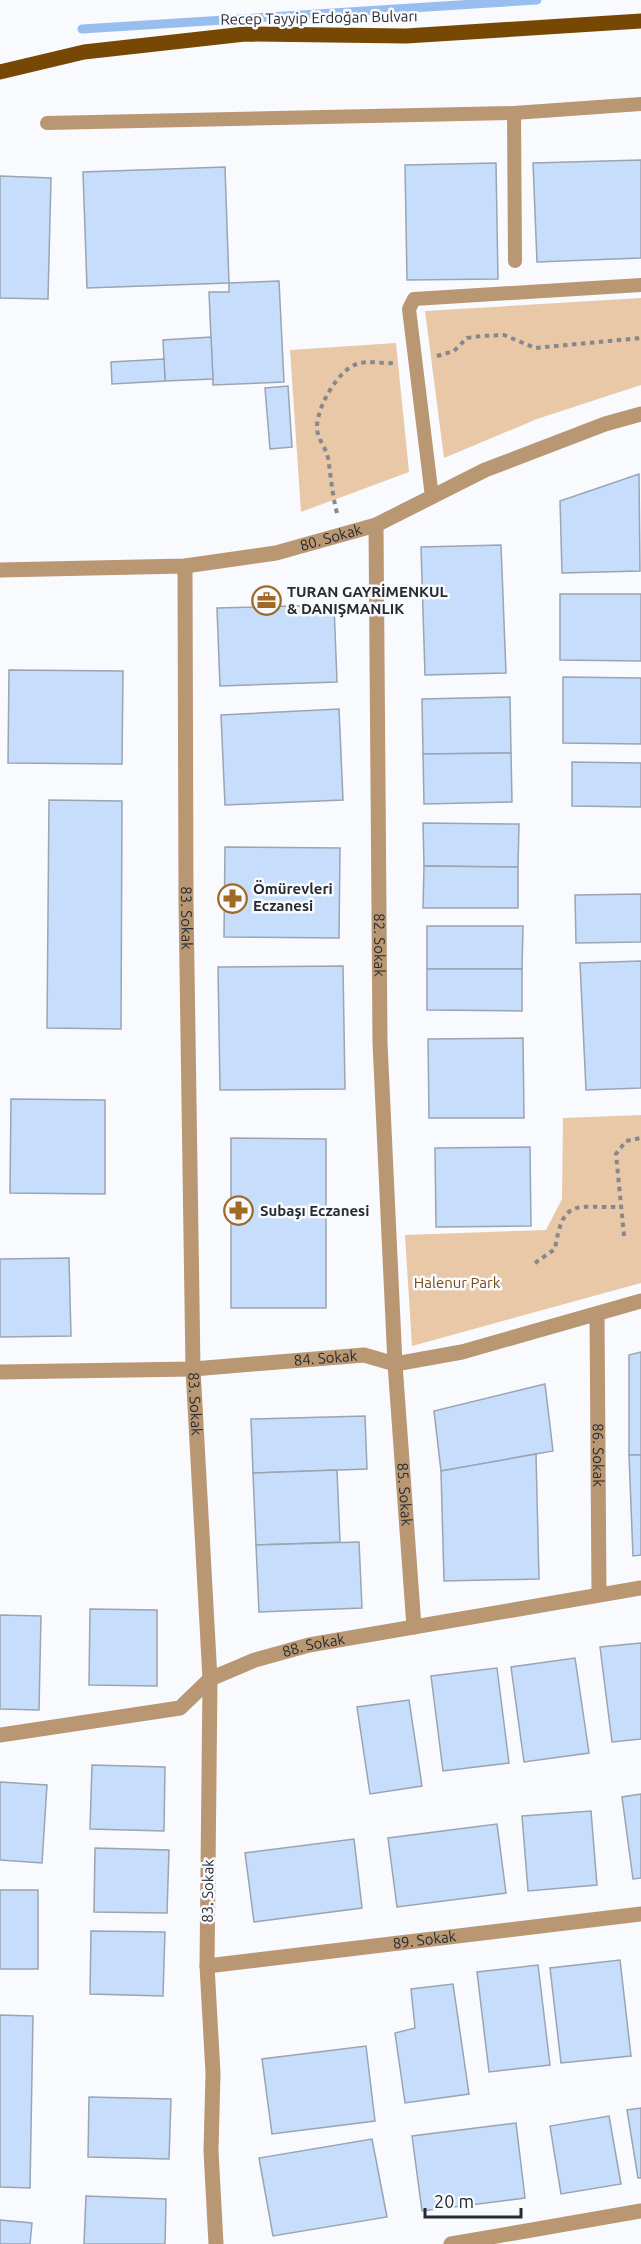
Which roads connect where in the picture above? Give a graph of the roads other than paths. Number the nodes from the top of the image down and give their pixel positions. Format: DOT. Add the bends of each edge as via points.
graph roads {
  1 [pos="641,21"];
  2 [pos="0,72"];
  3 [pos="641,104"];
  4 [pos="514,113"];
  5 [pos="47,123"];
  6 [pos="515,261"];
  7 [pos="641,285"];
  8 [pos="641,414"];
  9 [pos="432,497"];
  10 [pos="376,525"];
  11 [pos="185,566"];
  12 [pos="0,570"];
  13 [pos="641,1301"];
  14 [pos="597,1314"];
  15 [pos="395,1364"];
  16 [pos="193,1369"];
  17 [pos="0,1372"];
  18 [pos="641,1588"];
  19 [pos="599,1594"];
  20 [pos="414,1627"];
  21 [pos="210,1679"];
  22 [pos="0,1735"];
  23 [pos="641,1914"];
  24 [pos="207,1966"];
  25 [pos="641,2211"];
  26 [pos="216,2244"];
  27 [pos="451,2244"];
  1 -- 2 [label="main road, Recep Tayyip Erdoğan Bulvarı" via="406,36 244,34 84,52"];
  3 -- 4 [label="lane"];
  4 -- 5 [label="lane"];
  4 -- 6 [label="lane"];
  7 -- 9 [label="lane" via="414,299 409,309"];
  8 -- 9 [label="street, 80. Sokak" via="485,470"];
  9 -- 10 [label="street, 80. Sokak"];
  10 -- 11 [label="street, 80. Sokak" via="276,553"];
  10 -- 15 [label="street, 82. Sokak" via="380,1043"];
  11 -- 12 [label="street, 80. Sokak"];
  11 -- 16 [label="street, 83. Sokak"];
  13 -- 14 [label="street, 84. Sokak"];
  14 -- 15 [label="street, 84. Sokak" via="462,1352"];
  14 -- 19 [label="street, 86. Sokak"];
  15 -- 16 [label="street, 84. Sokak" via="364,1355"];
  15 -- 20 [label="street, 85. Sokak"];
  16 -- 17 [label="street, 84. Sokak"];
  16 -- 21 [label="street, 83. Sokak"];
  18 -- 19 [label="street, 88. Sokak"];
  19 -- 20 [label="street, 88. Sokak"];
  20 -- 21 [label="street, 88. Sokak" via="288,1651"];
  21 -- 22 [label="street, 88. Sokak" via="180,1708"];
  21 -- 24 [label="street, 83. Sokak"];
  23 -- 24 [label="street, 89. Sokak"];
  24 -- 26 [label="street, 83. Sokak"];
  25 -- 27 [label="street"];
}
